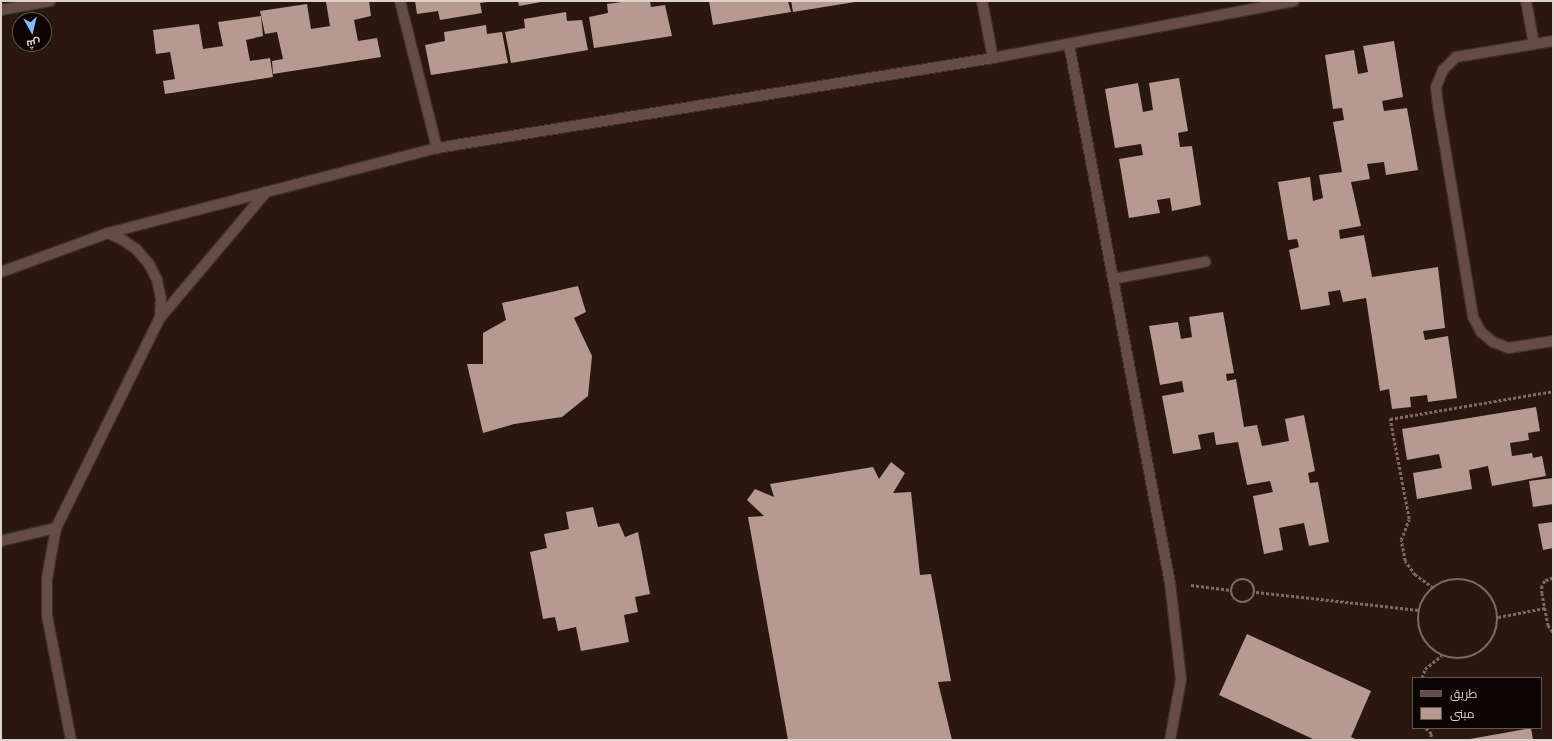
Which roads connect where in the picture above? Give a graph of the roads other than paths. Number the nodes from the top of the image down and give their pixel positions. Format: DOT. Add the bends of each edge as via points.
graph roads {
  1 [pos="50,1"];
  2 [pos="400,1"];
  3 [pos="982,1"];
  4 [pos="1294,1"];
  5 [pos="1526,1"];
  6 [pos="1273,3"];
  7 [pos="1,10"];
  8 [pos="1553,41"];
  9 [pos="1069,44"];
  10 [pos="1534,44"];
  11 [pos="993,58"];
  12 [pos="437,148"];
  13 [pos="266,192"];
  14 [pos="108,233"];
  15 [pos="1205,262"];
  16 [pos="1,272"];
  17 [pos="1113,279"];
  18 [pos="160,318"];
  19 [pos="1553,341"];
  20 [pos="56,528"];
  21 [pos="1,541"];
  22 [pos="71,740"];
  23 [pos="1170,740"];
  1 -- 7 [label="street"];
  2 -- 12 [label="street"];
  3 -- 11 [label="street"];
  4 -- 6 [label="street"];
  5 -- 10 [label="street"];
  6 -- 9 [label="street"];
  8 -- 10 [label="street"];
  9 -- 11 [label="street"];
  9 -- 17 [label="street"];
  10 -- 19 [label="street" via="1456,57 1443,70 1436,87 1473,317 1481,332 1494,342 1510,348"];
  11 -- 12 [label="street"];
  12 -- 13 [label="street"];
  13 -- 14 [label="street"];
  13 -- 18 [label="street"];
  14 -- 16 [label="street"];
  14 -- 18 [label="street" via="136,249 149,264 158,280"];
  15 -- 17 [label="street"];
  17 -- 23 [label="street" via="1170,583 1180,680"];
  18 -- 20 [label="street"];
  20 -- 21 [label="street"];
  20 -- 22 [label="street" via="47,578 47,615"];
}
